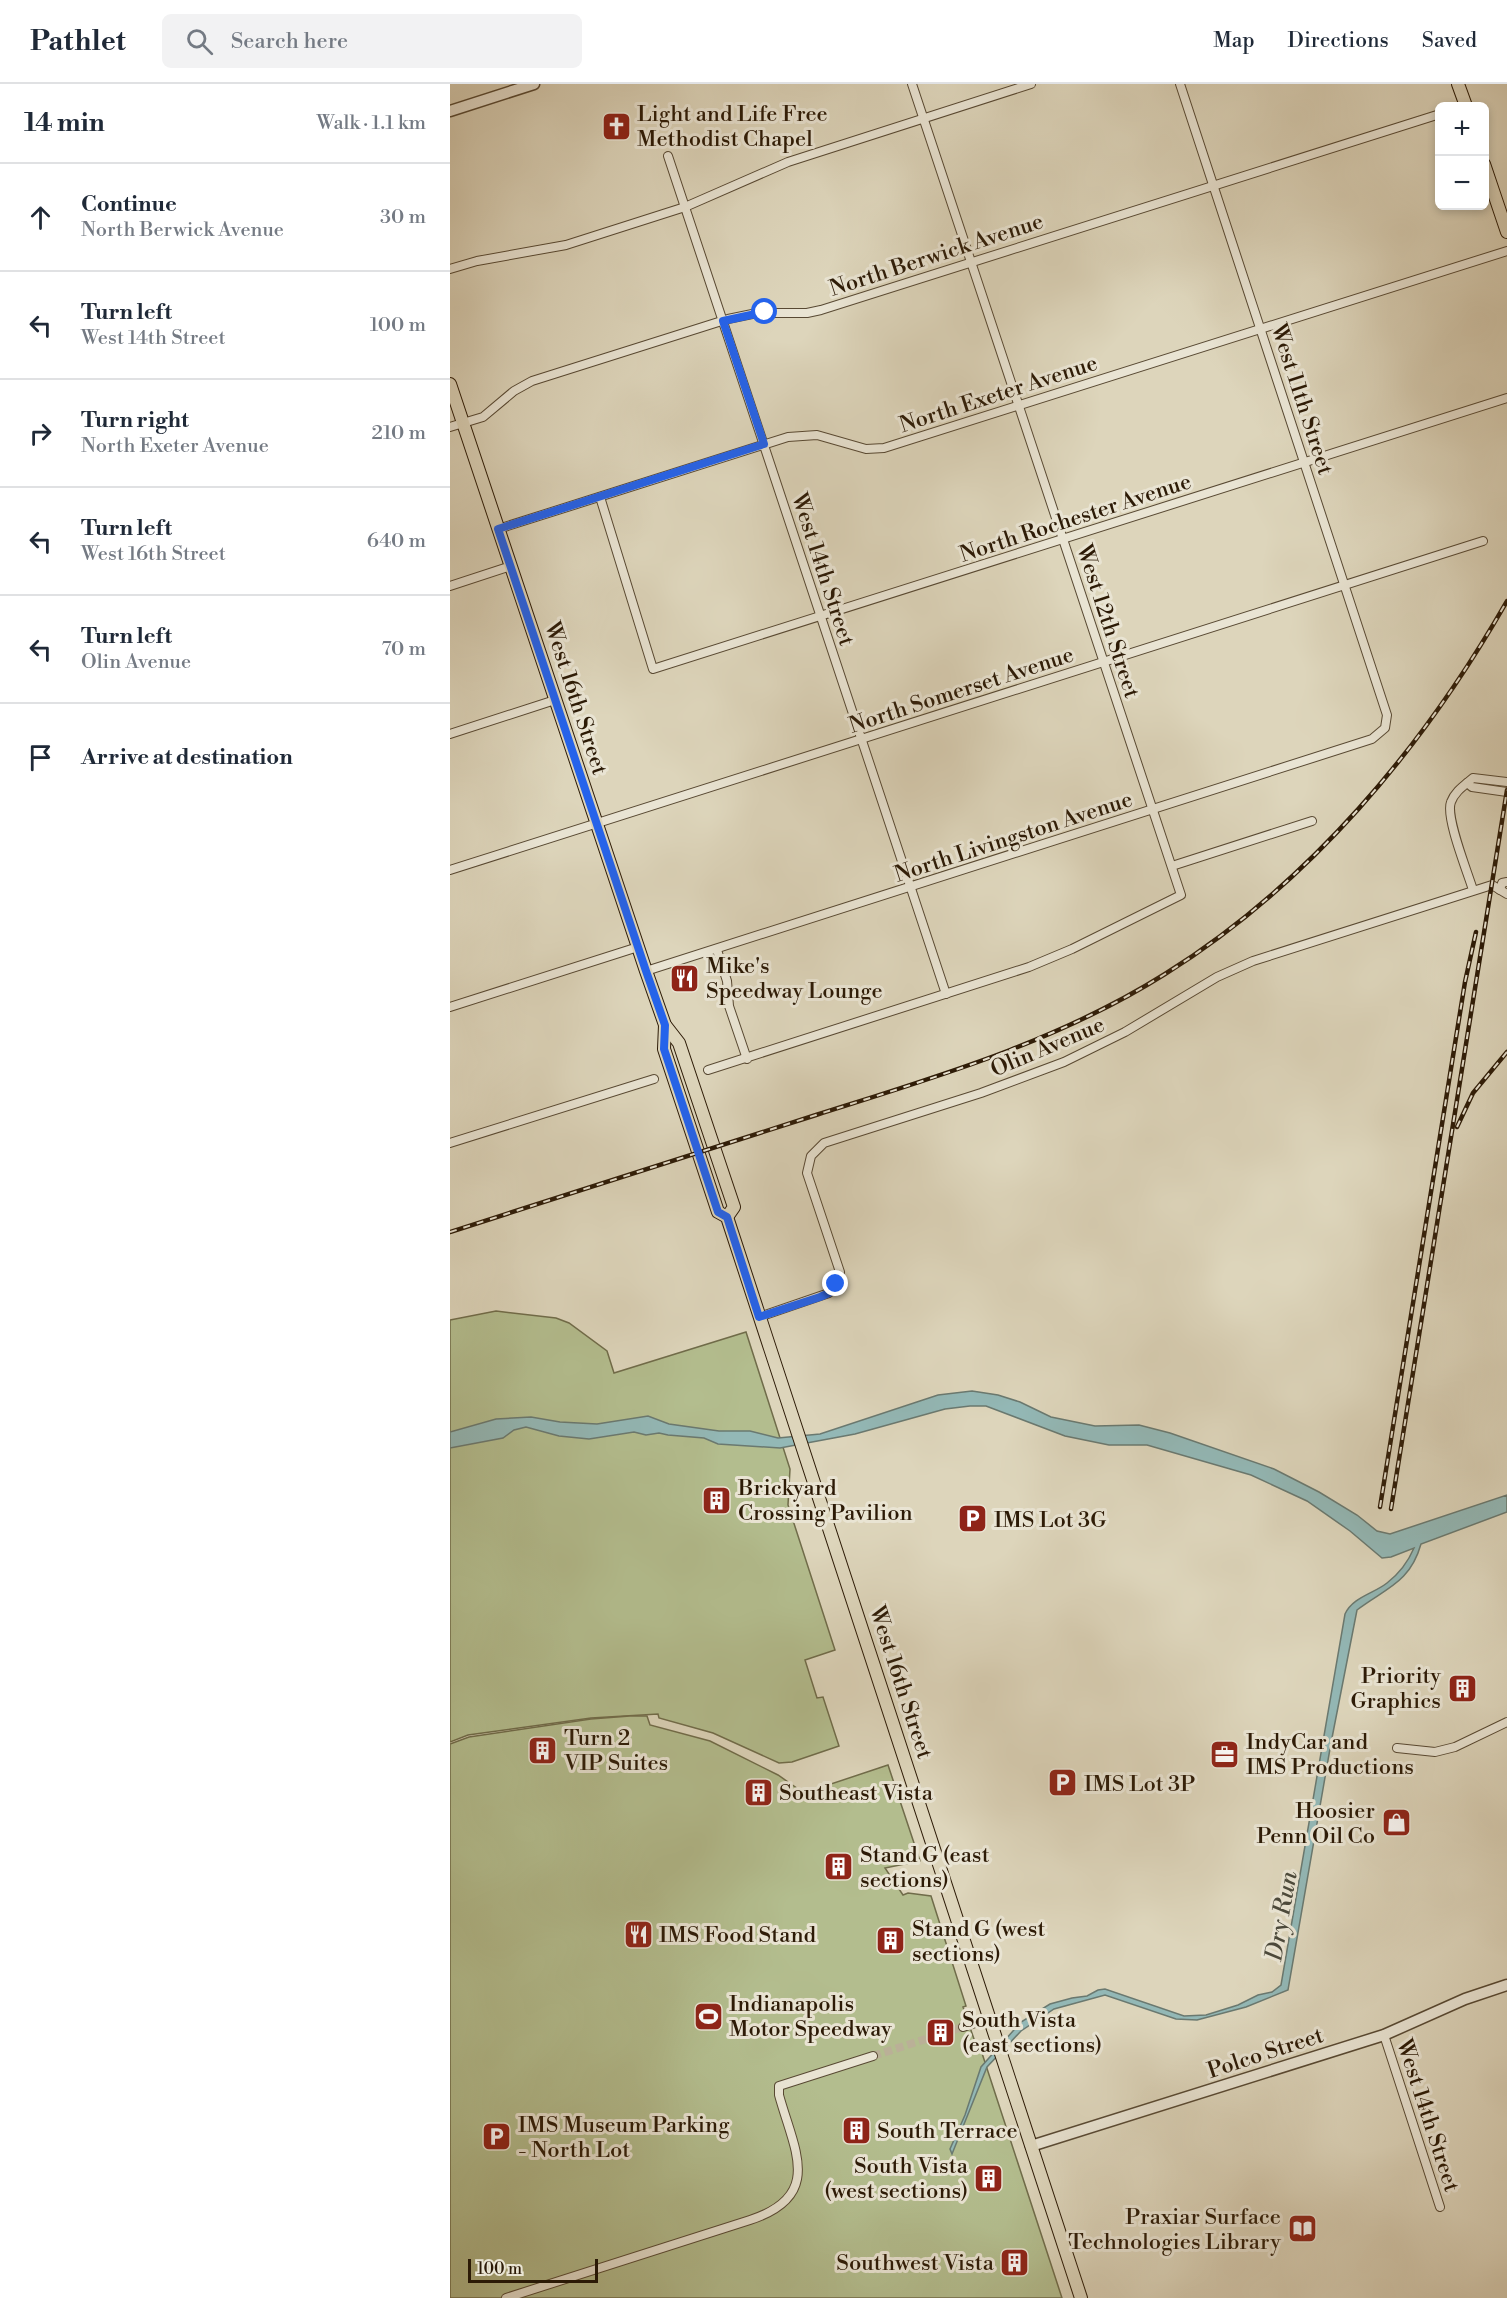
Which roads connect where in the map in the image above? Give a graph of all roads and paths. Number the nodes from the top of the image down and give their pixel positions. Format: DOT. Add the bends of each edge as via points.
graph roads {
  1 [pos="534,84"];
  2 [pos="912,84"];
  3 [pos="1031,84"];
  4 [pos="1179,84"];
  5 [pos="1458,84"];
  6 [pos="1463,102"];
  7 [pos="450,111"];
  8 [pos="1435,116"];
  9 [pos="924,119"];
  10 [pos="668,156"];
  11 [pos="1489,176"];
  12 [pos="1213,185"];
  13 [pos="684,207"];
  14 [pos="1507,232"];
  15 [pos="1507,250"];
  16 [pos="971,262"];
  17 [pos="450,269"];
  18 [pos="723,321"];
  19 [pos="1261,328"];
  20 [pos="450,384"];
  21 [pos="1507,398"];
  22 [pos="1019,405"];
  23 [pos="463,423"];
  24 [pos="450,427"];
  25 [pos="764,444"];
  26 [pos="1304,463"];
  27 [pos="600,497"];
  28 [pos="498,529"];
  29 [pos="1063,539"];
  30 [pos="1484,541"];
  31 [pos="511,566"];
  32 [pos="450,586"];
  33 [pos="1346,586"];
  34 [pos="820,616"];
  35 [pos="1104,663"];
  36 [pos="555,700"];
  37 [pos="1385,727"];
  38 [pos="450,734"];
  39 [pos="862,740"];
  40 [pos="1507,782"];
  41 [pos="1467,783"];
  42 [pos="1507,792"];
  43 [pos="1153,811"];
  44 [pos="1312,821"];
  45 [pos="596,824"];
  46 [pos="1172,866"];
  47 [pos="450,870"];
  48 [pos="1507,882"];
  49 [pos="911,887"];
  50 [pos="1473,890"];
  51 [pos="1503,892"];
  52 [pos="638,947"];
  53 [pos="717,950"];
  54 [pos="646,971"];
  55 [pos="946,994"];
  56 [pos="450,1007"];
  57 [pos="747,1059"];
  58 [pos="708,1070"];
  59 [pos="654,1079"];
  60 [pos="450,1143"];
  61 [pos="759,1317"];
  62 [pos="1507,1722"];
  63 [pos="1397,1748"];
  64 [pos="1507,1985"];
  65 [pos="990,2018"];
  66 [pos="963,2027"];
  67 [pos="1384,2034"];
  68 [pos="873,2056"];
  69 [pos="1031,2146"];
  70 [pos="1440,2207"];
  71 [pos="506,2298"];
  72 [pos="1081,2298"];
  1 -- 7 [label="street"];
  2 -- 9 [label="street, West 12th Street"];
  3 -- 9 [label="street"];
  4 -- 12 [label="street, West 11th Street"];
  5 -- 6 [label="main road"];
  8 -- 12 [label="street, North Berwick Avenue"];
  9 -- 13 [label="street" via="788,162"];
  9 -- 16 [label="street, West 12th Street"];
  10 -- 13 [label="street, West 14th Street"];
  11 -- 14 [label="main road"];
  12 -- 16 [label="street, North Berwick Avenue"];
  12 -- 19 [label="street, West 11th Street"];
  13 -- 17 [label="street" via="566,245"];
  13 -- 18 [label="street, West 14th Street"];
  15 -- 19 [label="street, North Exeter Avenue"];
  16 -- 18 [label="street, North Berwick Avenue" via="816,311 757,313"];
  16 -- 22 [label="street, West 12th Street"];
  18 -- 23 [label="street, North Berwick Avenue" via="532,381 490,413"];
  18 -- 25 [label="street, West 14th Street"];
  19 -- 22 [label="street, North Exeter Avenue"];
  19 -- 26 [label="street, West 11th Street"];
  20 -- 23 [label="main road, West 16th Street"];
  21 -- 26 [label="street, North Rochester Avenue"];
  22 -- 25 [label="street, North Exeter Avenue" via="877,449 813,435"];
  22 -- 29 [label="street, West 12th Street"];
  23 -- 24 [label="street, North Berwick Avenue"];
  23 -- 28 [label="main road, West 16th Street"];
  25 -- 27 [label="street, North Exeter Avenue"];
  25 -- 34 [label="street, West 14th Street"];
  26 -- 29 [label="street, North Rochester Avenue"];
  26 -- 33 [label="street, West 11th Street"];
  27 -- 28 [label="street, North Exeter Avenue"];
  27 -- 34 [label="street, North Rochester Avenue" via="653,669"];
  28 -- 31 [label="main road, West 16th Street"];
  29 -- 34 [label="street, North Rochester Avenue"];
  29 -- 35 [label="street, West 12th Street"];
  30 -- 33 [label="street, North Somerset Avenue"];
  31 -- 32 [label="street"];
  31 -- 36 [label="main road, West 16th Street"];
  33 -- 35 [label="street, North Somerset Avenue"];
  33 -- 37 [label="street, West 11th Street" via="1387,715"];
  34 -- 39 [label="street, West 14th Street"];
  35 -- 39 [label="street, North Somerset Avenue"];
  35 -- 43 [label="street, West 12th Street"];
  36 -- 38 [label="street"];
  36 -- 45 [label="main road, West 16th Street"];
  37 -- 43 [label="street, North Livingston Avenue" via="1372,739"];
  39 -- 45 [label="street, North Somerset Avenue"];
  39 -- 49 [label="street, West 14th Street"];
  40 -- 41 [label="street" via="1473,778"];
  41 -- 42 [label="street"];
  41 -- 50 [label="street" via="1453,798 1449,813"];
  43 -- 46 [label="street, West 12th Street"];
  43 -- 49 [label="street, North Livingston Avenue"];
  44 -- 46 [label="street"];
  45 -- 47 [label="street, North Somerset Avenue"];
  45 -- 52 [label="main road, West 16th Street"];
  46 -- 55 [label="street, West 12th Street" via="1181,896 1057,956"];
  48 -- 51 [label="street, Olin Avenue" via="1502,884"];
  49 -- 53 [label="street, North Livingston Avenue"];
  49 -- 55 [label="street, West 14th Street"];
  50 -- 51 [label="street, Olin Avenue" via="1492,885"];
  50 -- 61 [label="street, Olin Avenue" via="1242,965 1064,1062 819,1146 810,1156 807,1173 840,1272 829,1293"];
  52 -- 54 [label="main road, West 16th Street"];
  52 -- 56 [label="street"];
  53 -- 54 [label="street, North Livingston Avenue"];
  53 -- 57 [label="street" via="727,981 729,1006"];
  54 -- 61 [label="main road, West 16th Street" via="665,1025 667,1057 718,1212 727,1217"];
  55 -- 57 [label="street"];
  57 -- 58 [label="street"];
  59 -- 60 [label="street"];
  61 -- 65 [label="main road, West 16th Street"];
  62 -- 63 [label="street" via="1455,1747 1435,1752"];
  64 -- 67 [label="street, Polco Street"];
  65 -- 66 [label="street"];
  65 -- 69 [label="main road, West 16th Street"];
  67 -- 69 [label="street, Polco Street"];
  67 -- 70 [label="street, West 14th Street"];
  68 -- 71 [label="street" via="779,2086 799,2166 795,2184 783,2205 763,2216"];
  69 -- 72 [label="main road, West 16th Street"];
}
